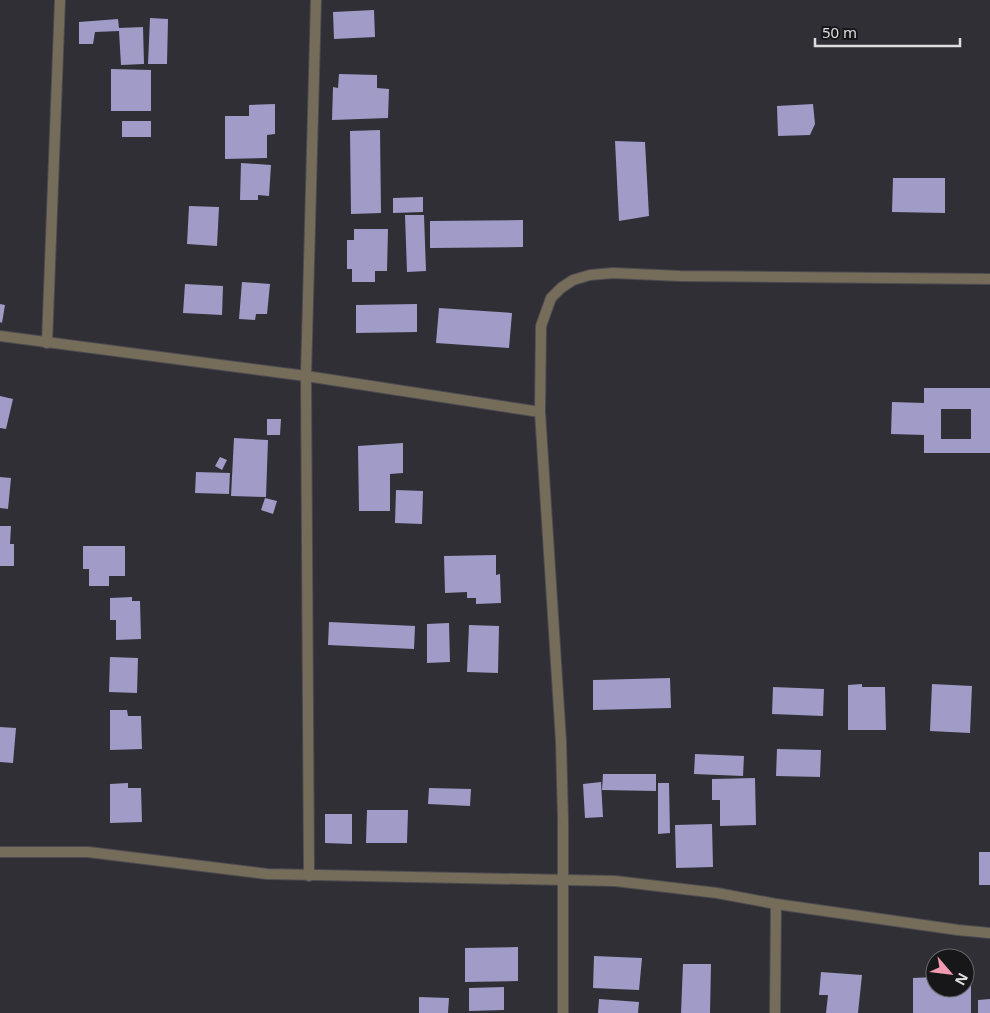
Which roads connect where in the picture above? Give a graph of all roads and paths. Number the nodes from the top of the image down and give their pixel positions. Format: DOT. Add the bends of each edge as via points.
graph roads {
  1 [pos="60,0"];
  2 [pos="316,0"];
  3 [pos="990,279"];
  4 [pos="0,336"];
  5 [pos="47,343"];
  6 [pos="306,376"];
  7 [pos="540,412"];
  8 [pos="0,852"];
  9 [pos="309,876"];
  10 [pos="564,880"];
  11 [pos="776,904"];
  12 [pos="990,933"];
  13 [pos="562,1013"];
  14 [pos="775,1013"];
  1 -- 5 [label="street"];
  2 -- 6 [label="street"];
  3 -- 7 [label="street" via="613,273 573,280 551,298 541,326"];
  4 -- 5 [label="street"];
  5 -- 6 [label="street"];
  6 -- 7 [label="street"];
  6 -- 9 [label="street"];
  7 -- 10 [label="street" via="557,659"];
  8 -- 9 [label="street" via="88,852 267,874"];
  9 -- 10 [label="street"];
  10 -- 11 [label="street" via="643,884"];
  10 -- 13 [label="street"];
  11 -- 12 [label="street"];
  11 -- 14 [label="street"];
}
